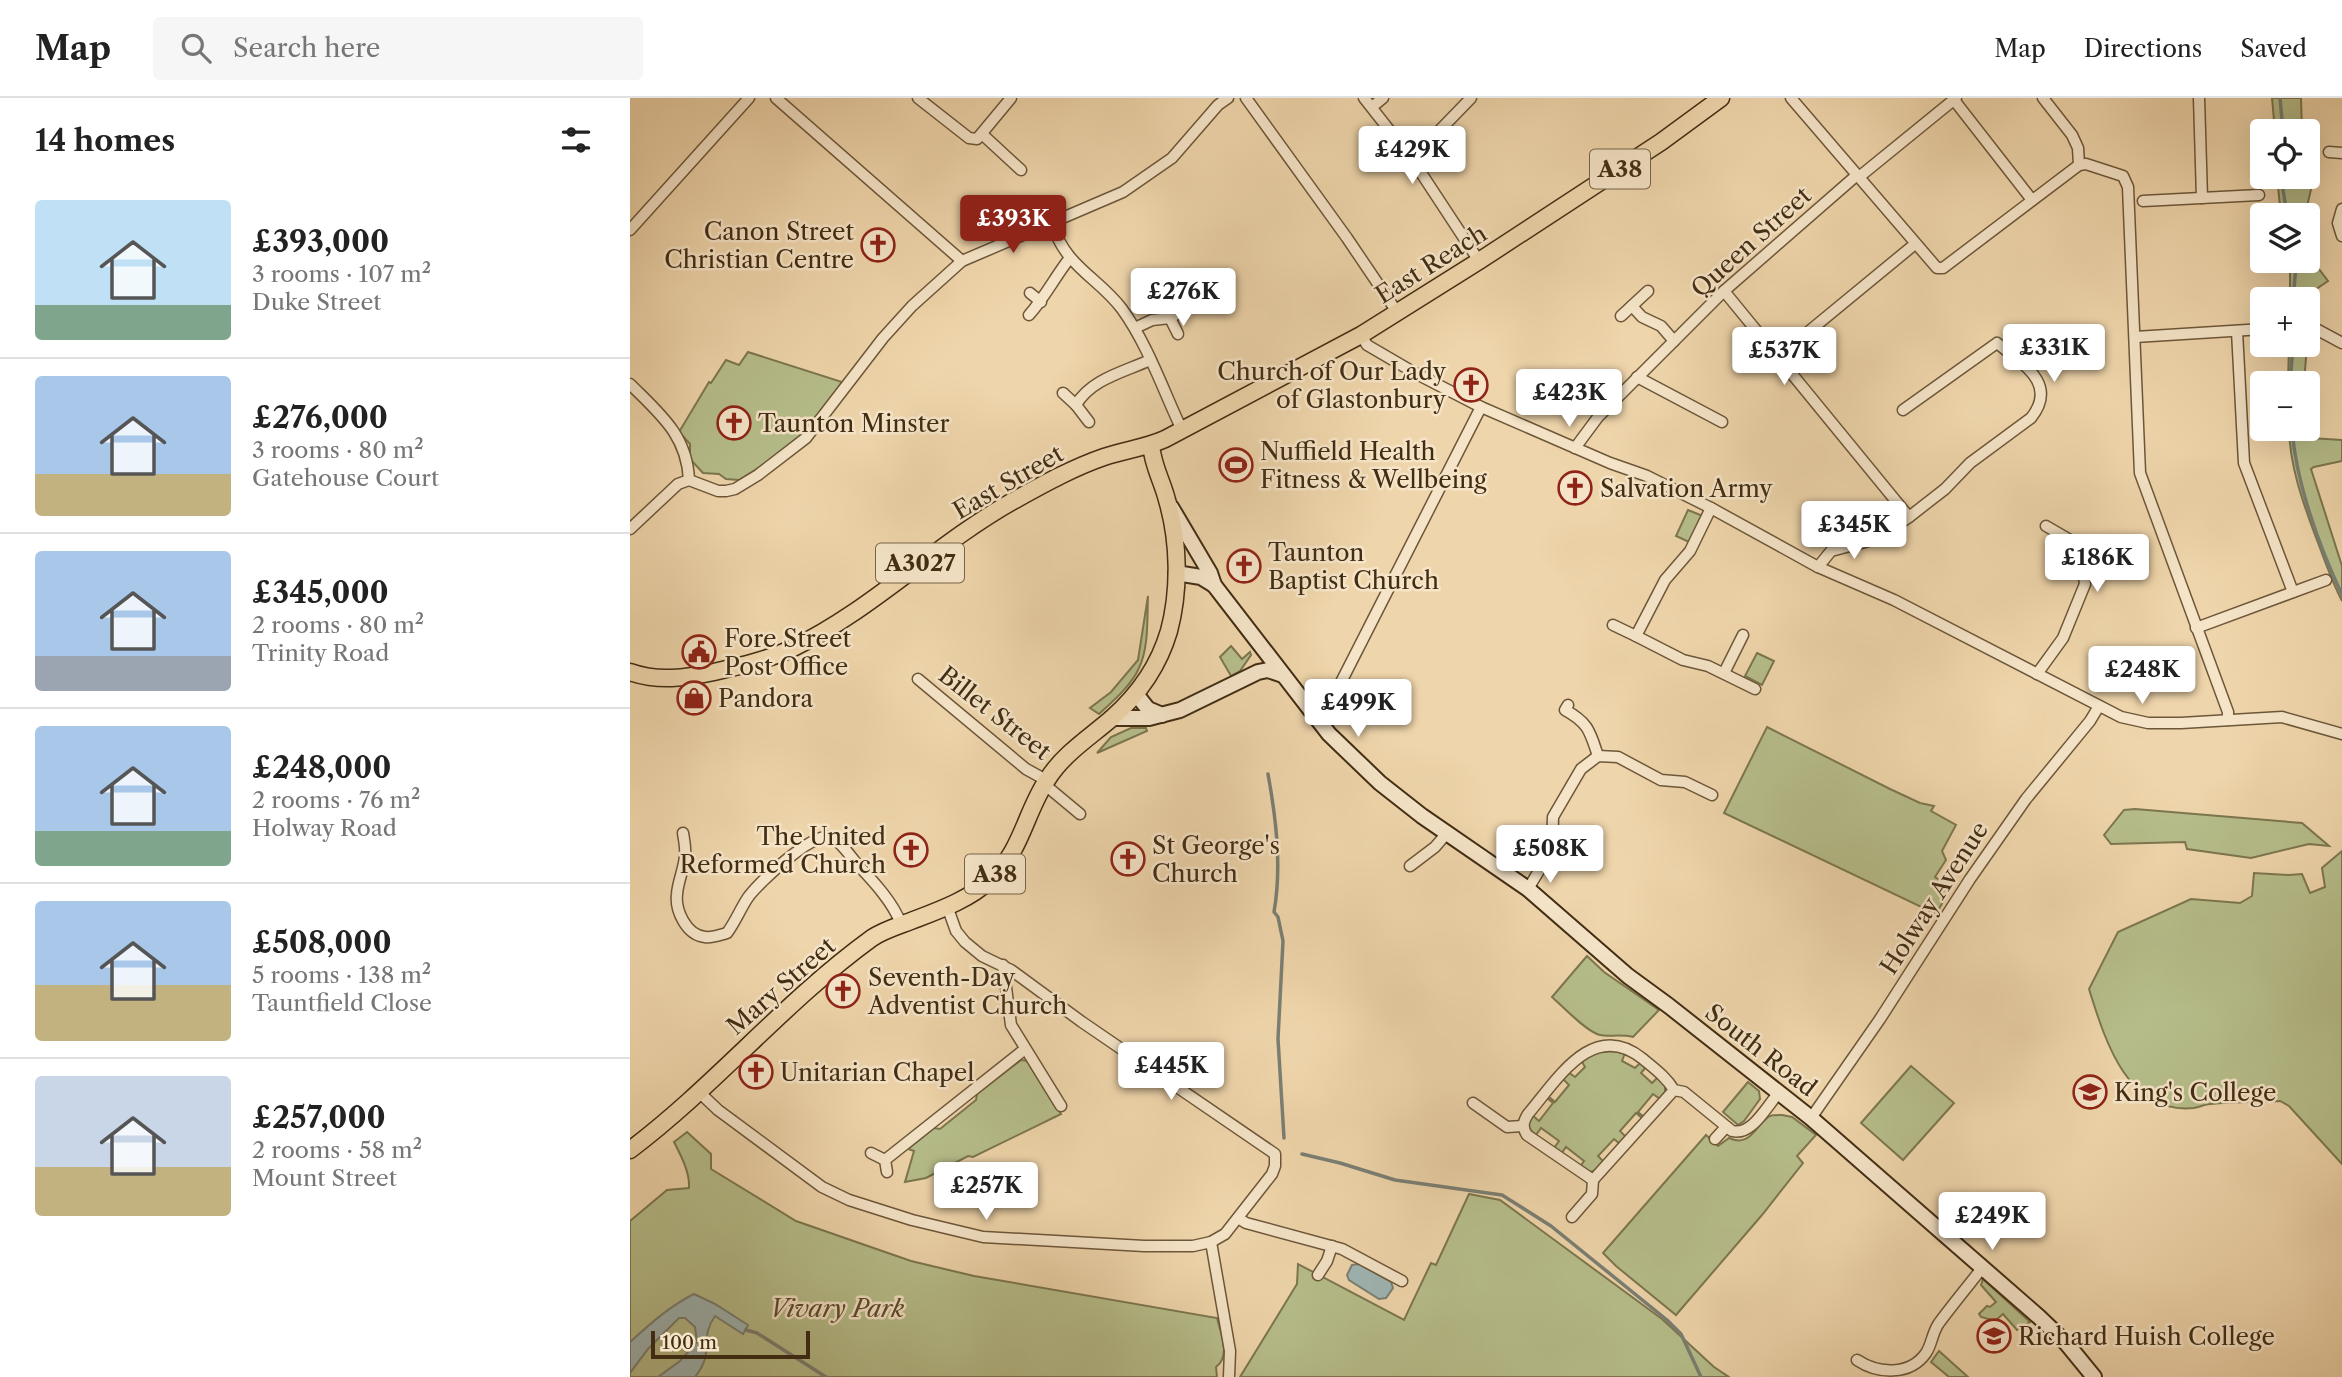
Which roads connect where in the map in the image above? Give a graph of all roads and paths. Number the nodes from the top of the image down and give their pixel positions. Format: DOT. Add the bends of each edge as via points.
graph roads {
  1 [pos="749,98"];
  2 [pos="776,98"];
  3 [pos="918,98"];
  4 [pos="1011,98"];
  5 [pos="1246,98"];
  6 [pos="1364,98"];
  7 [pos="1383,98"];
  8 [pos="1472,98"];
  9 [pos="1721,98"];
  10 [pos="1791,98"];
  11 [pos="2043,98"];
  12 [pos="2199,98"];
  13 [pos="1226,99"];
  14 [pos="1955,99"];
  15 [pos="1372,107"];
  16 [pos="979,136"];
  17 [pos="2329,152"];
  18 [pos="2342,153"];
  19 [pos="1412,159"];
  20 [pos="2079,165"];
  21 [pos="1021,170"];
  22 [pos="1858,176"];
  23 [pos="2259,195"];
  24 [pos="2202,198"];
  25 [pos="2032,200"];
  26 [pos="2143,201"];
  27 [pos="2342,209"];
  28 [pos="1052,223"];
  29 [pos="630,230"];
  30 [pos="2342,236"];
  31 [pos="1915,244"];
  32 [pos="1069,259"];
  33 [pos="962,261"];
  34 [pos="1479,261"];
  35 [pos="1193,288"];
  36 [pos="1648,291"];
  37 [pos="1724,291"];
  38 [pos="1030,293"];
  39 [pos="1214,293"];
  40 [pos="1200,300"];
  41 [pos="1041,302"];
  42 [pos="1632,306"];
  43 [pos="1397,312"];
  44 [pos="1029,314"];
  45 [pos="1621,316"];
  46 [pos="1170,318"];
  47 [pos="1135,328"];
  48 [pos="2250,330"];
  49 [pos="2237,331"];
  50 [pos="2320,331"];
  51 [pos="1178,334"];
  52 [pos="1361,335"];
  53 [pos="2135,337"];
  54 [pos="1674,341"];
  55 [pos="2342,343"];
  56 [pos="1779,356"];
  57 [pos="1150,360"];
  58 [pos="1948,361"];
  59 [pos="1956,372"];
  60 [pos="1637,377"];
  61 [pos="630,384"];
  62 [pos="1063,393"];
  63 [pos="1076,405"];
  64 [pos="1481,407"];
  65 [pos="1903,410"];
  66 [pos="1089,422"];
  67 [pos="1722,422"];
  68 [pos="1182,430"];
  69 [pos="1151,445"];
  70 [pos="1575,448"];
  71 [pos="689,480"];
  72 [pos="1167,500"];
  73 [pos="1711,508"];
  74 [pos="1909,517"];
  75 [pos="2046,526"];
  76 [pos="630,529"];
  77 [pos="1818,567"];
  78 [pos="1176,573"];
  79 [pos="2326,580"];
  80 [pos="1214,585"];
  81 [pos="2292,592"];
  82 [pos="1613,625"];
  83 [pos="2196,628"];
  84 [pos="1743,635"];
  85 [pos="1636,636"];
  86 [pos="1262,649"];
  87 [pos="630,672"];
  88 [pos="1258,672"];
  89 [pos="1724,673"];
  90 [pos="2037,674"];
  91 [pos="1283,675"];
  92 [pos="918,679"];
  93 [pos="1755,689"];
  94 [pos="1136,694"];
  95 [pos="1568,705"];
  96 [pos="2099,706"];
  97 [pos="1162,715"];
  98 [pos="1315,716"];
  99 [pos="1111,719"];
  100 [pos="2228,720"];
  101 [pos="2342,734"];
  102 [pos="1598,756"];
  103 [pos="1045,782"];
  104 [pos="1712,795"];
  105 [pos="1080,814"];
  106 [pos="683,833"];
  107 [pos="1447,833"];
  108 [pos="1410,866"];
  109 [pos="1528,889"];
  110 [pos="947,906"];
  111 [pos="901,924"];
  112 [pos="1003,965"];
  113 [pos="1025,1049"];
  114 [pos="1674,1090"];
  115 [pos="699,1092"];
  116 [pos="1778,1094"];
  117 [pos="1473,1103"];
  118 [pos="1061,1106"];
  119 [pos="1811,1118"];
  120 [pos="1523,1126"];
  121 [pos="1726,1127"];
  122 [pos="1715,1139"];
  123 [pos="630,1150"];
  124 [pos="871,1153"];
  125 [pos="885,1160"];
  126 [pos="887,1172"];
  127 [pos="1593,1180"];
  128 [pos="1572,1217"];
  129 [pos="1238,1218"];
  130 [pos="1211,1242"];
  131 [pos="1332,1246"];
  132 [pos="1983,1268"];
  133 [pos="1318,1275"];
  134 [pos="1402,1281"];
  135 [pos="1857,1360"];
  136 [pos="1867,1366"];
  137 [pos="1860,1376"];
  138 [pos="1229,1377"];
  139 [pos="2094,1377"];
  1 -- 29 [label="street"];
  2 -- 33 [label="street"];
  3 -- 16 [label="street" via="969,138"];
  4 -- 16 [label="street"];
  5 -- 43 [label="street"];
  6 -- 15 [label="street"];
  7 -- 15 [label="street"];
  8 -- 19 [label="street"];
  9 -- 34 [label="main road, East Reach / A38"];
  10 -- 22 [label="street"];
  11 -- 20 [label="street" via="2072,135"];
  12 -- 24 [label="street"];
  13 -- 28 [label="street" via="1165,163 1123,192"];
  14 -- 22 [label="street, Queen Street"];
  14 -- 25 [label="street"];
  15 -- 19 [label="street"];
  16 -- 21 [label="street"];
  17 -- 18 [label="street"];
  19 -- 34 [label="street"];
  20 -- 25 [label="street"];
  20 -- 53 [label="street" via="2123,176 2126,181"];
  22 -- 31 [label="street"];
  22 -- 37 [label="street, Queen Street"];
  23 -- 24 [label="street"];
  24 -- 26 [label="street"];
  25 -- 31 [label="street" via="1943,268 1937,268"];
  27 -- 30 [label="street" via="2338,223"];
  28 -- 32 [label="street"];
  28 -- 33 [label="street"];
  31 -- 56 [label="street"];
  32 -- 41 [label="street"];
  32 -- 47 [label="street" via="1116,302"];
  33 -- 71 [label="street" via="883,338 806,438 735,489 718,491"];
  34 -- 43 [label="main road, East Reach / A38"];
  35 -- 40 [label="street"];
  36 -- 42 [label="street"];
  37 -- 54 [label="street, Queen Street"];
  37 -- 56 [label="street"];
  38 -- 41 [label="street"];
  39 -- 40 [label="street"];
  40 -- 46 [label="street"];
  41 -- 44 [label="street"];
  42 -- 45 [label="street"];
  42 -- 54 [label="street"];
  43 -- 52 [label="main road, East Reach / A38"];
  46 -- 47 [label="street"];
  46 -- 51 [label="street"];
  47 -- 57 [label="street"];
  48 -- 49 [label="street"];
  49 -- 53 [label="street"];
  49 -- 81 [label="street" via="2244,463"];
  50 -- 55 [label="street"];
  52 -- 64 [label="street" via="1367,345"];
  52 -- 68 [label="main road, East Reach / A38"];
  53 -- 83 [label="street" via="2140,473"];
  54 -- 60 [label="street, Queen Street"];
  56 -- 74 [label="street"];
  57 -- 63 [label="street" via="1092,386"];
  57 -- 68 [label="street"];
  58 -- 59 [label="street"];
  59 -- 65 [label="street"];
  59 -- 74 [label="street" via="1997,344 2033,372 2039,387 2037,411"];
  60 -- 67 [label="street"];
  60 -- 70 [label="street, Queen Street"];
  61 -- 71 [label="street" via="681,442"];
  62 -- 63 [label="street"];
  63 -- 66 [label="street"];
  64 -- 70 [label="street"];
  64 -- 98 [label="street" via="1334,696"];
  68 -- 69 [label="main road, East Reach / A38"];
  69 -- 72 [label="main road, A38"];
  69 -- 87 [label="main road, East Street / A3027" via="1077,467 1009,503 791,649 711,673 653,678"];
  70 -- 73 [label="street"];
  71 -- 76 [label="street" via="678,484"];
  72 -- 78 [label="main road, A38"];
  72 -- 80 [label="main road, South Road"];
  73 -- 77 [label="street"];
  73 -- 85 [label="street" via="1690,551 1665,580"];
  74 -- 77 [label="street" via="1876,539 1831,551"];
  75 -- 90 [label="street" via="2070,540 2085,584 2063,638"];
  77 -- 90 [label="street" via="1894,600"];
  78 -- 80 [label="main road" via="1201,577"];
  78 -- 94 [label="main road, A38" via="1169,630"];
  79 -- 81 [label="street"];
  80 -- 86 [label="main road, South Road"];
  81 -- 83 [label="street"];
  82 -- 85 [label="street"];
  83 -- 100 [label="street"];
  84 -- 89 [label="street"];
  85 -- 89 [label="street" via="1683,660"];
  86 -- 88 [label="main road"];
  86 -- 91 [label="main road, South Road"];
  88 -- 91 [label="main road"];
  88 -- 97 [label="main road"];
  89 -- 93 [label="street"];
  90 -- 96 [label="street"];
  91 -- 98 [label="main road, South Road"];
  92 -- 103 [label="street, Billet Street"];
  94 -- 97 [label="main road" via="1148,709"];
  94 -- 99 [label="main road, A38"];
  95 -- 102 [label="street" via="1565,710 1588,727"];
  96 -- 100 [label="street" via="2148,723"];
  96 -- 119 [label="street, Holway Avenue" via="1970,879"];
  97 -- 99 [label="main road"];
  98 -- 107 [label="main road, South Road" via="1380,783"];
  99 -- 103 [label="main road, A38" via="1063,759"];
  100 -- 101 [label="street" via="2282,717"];
  102 -- 104 [label="street" via="1618,757 1661,780 1685,782"];
  102 -- 109 [label="street" via="1581,769 1553,817 1552,849"];
  103 -- 105 [label="street, Billet Street"];
  103 -- 110 [label="main road, A38" via="1006,862 977,890"];
  106 -- 111 [label="street" via="686,853 677,890 678,911 696,934 727,933 751,894 809,842 830,837 876,886"];
  107 -- 108 [label="street"];
  107 -- 109 [label="main road, South Road"];
  109 -- 116 [label="main road, South Road" via="1628,976"];
  110 -- 111 [label="main road, A38"];
  110 -- 112 [label="street" via="965,942"];
  111 -- 115 [label="main road, Mary Street / A38" via="875,936 831,970"];
  112 -- 113 [label="street" via="1011,1026"];
  112 -- 129 [label="street" via="1275,1154 1272,1174"];
  113 -- 118 [label="street"];
  113 -- 125 [label="street"];
  114 -- 120 [label="street" via="1636,1054 1615,1046 1599,1047 1573,1060"];
  114 -- 121 [label="street" via="1684,1092"];
  114 -- 127 [label="street"];
  115 -- 123 [label="main road, A38"];
  115 -- 130 [label="street" via="822,1187 912,1220 983,1237 1144,1246"];
  116 -- 119 [label="main road, South Road"];
  116 -- 121 [label="street" via="1748,1129 1738,1133"];
  117 -- 120 [label="street" via="1507,1128"];
  119 -- 132 [label="main road, South Road"];
  120 -- 127 [label="street" via="1527,1135"];
  121 -- 122 [label="street"];
  124 -- 125 [label="street"];
  125 -- 126 [label="street"];
  127 -- 128 [label="street" via="1592,1194"];
  129 -- 130 [label="street"];
  129 -- 131 [label="street"];
  130 -- 138 [label="street" via="1230,1351"];
  131 -- 133 [label="street"];
  131 -- 134 [label="street"];
  132 -- 136 [label="street" via="1934,1330 1919,1361 1892,1371"];
  132 -- 139 [label="main road, South Road" via="2039,1317"];
  135 -- 136 [label="street"];
  136 -- 137 [label="street"];
}
